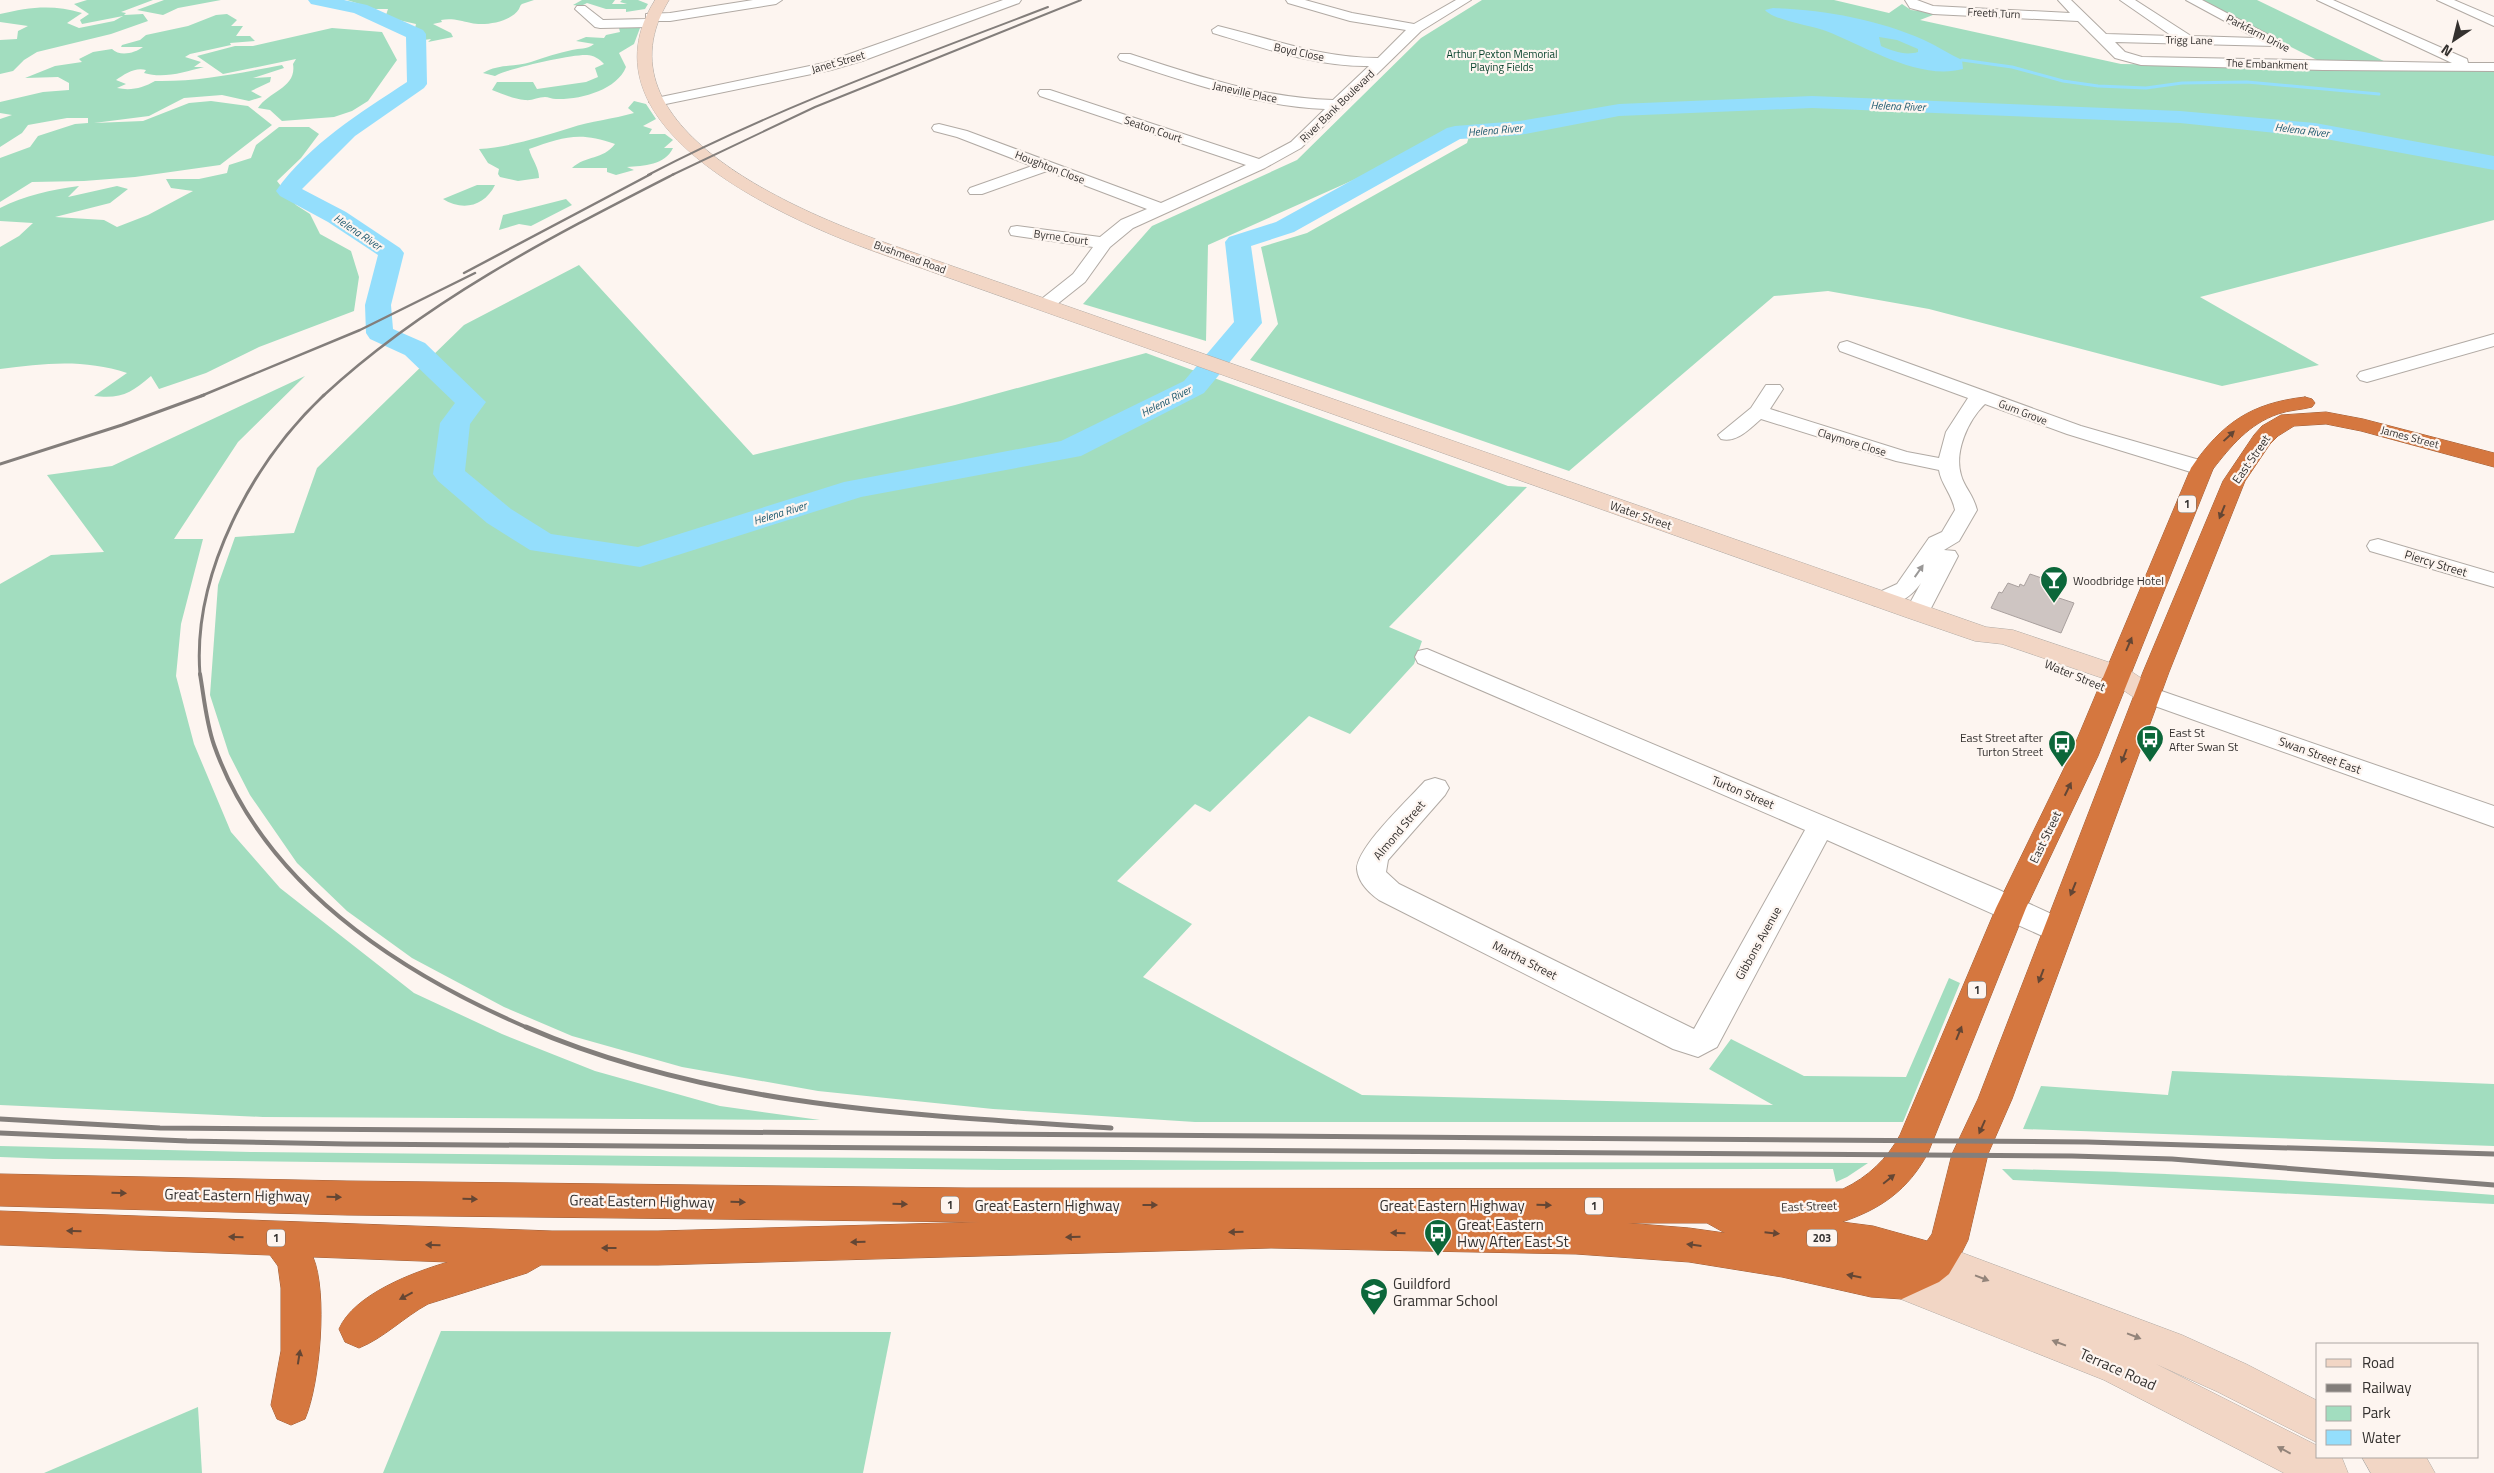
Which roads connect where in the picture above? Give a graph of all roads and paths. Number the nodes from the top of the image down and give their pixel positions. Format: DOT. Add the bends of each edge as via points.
graph roads {
  1 [pos="662,0"];
  2 [pos="776,0"];
  3 [pos="1015,0"];
  4 [pos="1292,0"];
  5 [pos="1465,0"];
  6 [pos="1911,0"];
  7 [pos="1986,0"];
  8 [pos="2064,0"];
  9 [pos="2126,0"];
  10 [pos="2192,0"];
  11 [pos="2323,0"];
  12 [pos="2442,0"];
  13 [pos="581,9"];
  14 [pos="1996,13"];
  15 [pos="2081,17"];
  16 [pos="650,20"];
  17 [pos="2494,22"];
  18 [pos="1416,28"];
  19 [pos="1218,30"];
  20 [pos="2102,38"];
  21 [pos="2189,40"];
  22 [pos="2283,46"];
  23 [pos="1125,57"];
  24 [pos="1381,62"];
  25 [pos="2323,66"];
  26 [pos="2472,67"];
  27 [pos="2494,67"];
  28 [pos="1045,93"];
  29 [pos="656,102"];
  30 [pos="1339,105"];
  31 [pos="939,128"];
  32 [pos="1260,165"];
  33 [pos="1046,166"];
  34 [pos="976,191"];
  35 [pos="1160,208"];
  36 [pos="1017,231"];
  37 [pos="1104,243"];
  38 [pos="1046,305"];
  39 [pos="2494,340"];
  40 [pos="1847,347"];
  41 [pos="2367,376"];
  42 [pos="1773,389"];
  43 [pos="1299,394"];
  44 [pos="1982,396"];
  45 [pos="1758,412"];
  46 [pos="2332,412"];
  47 [pos="1728,435"];
  48 [pos="2494,443"];
  49 [pos="2494,460"];
  50 [pos="1948,466"];
  51 [pos="2202,468"];
  52 [pos="1951,536"];
  53 [pos="2378,546"];
  54 [pos="2494,580"];
  55 [pos="1881,600"];
  56 [pos="1917,612"];
  57 [pos="1427,657"];
  58 [pos="2113,682"];
  59 [pos="2147,694"];
  60 [pos="1434,788"];
  61 [pos="2494,817"];
  62 [pos="1822,826"];
  63 [pos="1371,874"];
  64 [pos="2010,908"];
  65 [pos="2058,930"];
  66 [pos="1684,1040"];
  67 [pos="0,1190"];
  68 [pos="1711,1208"];
  69 [pos="0,1228"];
  70 [pos="280,1239"];
  71 [pos="552,1248"];
  72 [pos="1936,1261"];
  73 [pos="1902,1281"];
  74 [pos="359,1330"];
  75 [pos="291,1405"];
  76 [pos="2316,1422"];
  77 [pos="2385,1458"];
  78 [pos="2327,1473"];
  79 [pos="2414,1473"];
  1 -- 16 [label="main road, Bushmead Road"];
  2 -- 16 [label="street"];
  3 -- 29 [label="street, Janet Street" via="826,67"];
  4 -- 18 [label="street" via="1350,17"];
  5 -- 18 [label="street, River Bank Boulevard"];
  6 -- 14 [label="street, Freeth Turn" via="1914,6 1933,10"];
  7 -- 14 [label="street"];
  8 -- 15 [label="street, The Embankment"];
  9 -- 21 [label="street"];
  10 -- 22 [label="street, Parkfarm Drive"];
  11 -- 26 [label="street"];
  12 -- 17 [label="street"];
  13 -- 16 [label="street" via="600,24"];
  14 -- 15 [label="street, Freeth Turn"];
  15 -- 20 [label="street, The Embankment"];
  16 -- 29 [label="main road, Bushmead Road" via="643,41 643,67"];
  18 -- 24 [label="street, River Bank Boulevard"];
  19 -- 24 [label="street, Boyd Close" via="1292,52 1361,63"];
  20 -- 21 [label="street, Trigg Lane"];
  20 -- 25 [label="street, The Embankment" via="2120,55 2141,61"];
  21 -- 22 [label="street, Trigg Lane"];
  22 -- 25 [label="street, Parkfarm Drive"];
  23 -- 30 [label="street, Janeville Place" via="1228,90 1315,105"];
  24 -- 30 [label="street, River Bank Boulevard"];
  25 -- 26 [label="street, The Embankment"];
  26 -- 27 [label="street, The Embankment"];
  28 -- 32 [label="street, Seaton Court"];
  29 -- 38 [label="main road, Bushmead Road" via="689,144 792,210 887,249"];
  30 -- 32 [label="street, River Bank Boulevard" via="1296,146"];
  31 -- 33 [label="street, Houghton Close"];
  32 -- 35 [label="street, River Bank Boulevard"];
  33 -- 34 [label="street"];
  33 -- 35 [label="street, Houghton Close"];
  35 -- 37 [label="street, River Bank Boulevard" via="1127,224"];
  36 -- 37 [label="street, Byrne Court"];
  37 -- 38 [label="street, River Bank Boulevard" via="1079,278"];
  38 -- 43 [label="main road, Bushmead Road"];
  39 -- 41 [label="street"];
  40 -- 44 [label="street, Gum Grove"];
  42 -- 45 [label="street"];
  43 -- 55 [label="main road, Water Street"];
  44 -- 50 [label="street" via="1960,422"];
  44 -- 51 [label="street, Gum Grove" via="2074,430"];
  45 -- 47 [label="street"];
  45 -- 50 [label="street, Claymore Close" via="1903,457"];
  46 -- 48 [label="highway, James Street / 1" via="2402,419"];
  46 -- 49 [label="highway, James Street / 1" via="2363,425"];
  51 -- 46 [label="highway, East Street / 1, one-way" via="2221,443 2262,410 2299,404"];
  46 -- 59 [label="highway, East Street / 1, one-way" via="2280,424 2262,440 2234,481"];
  50 -- 52 [label="street" via="1966,510"];
  58 -- 51 [label="highway, East Street / 1, one-way"];
  55 -- 52 [label="street, one-way" via="1905,589 1937,543"];
  52 -- 56 [label="street" via="1952,546"];
  53 -- 54 [label="street, Piercy Street"];
  55 -- 56 [label="main road, Water Street"];
  56 -- 58 [label="main road, Water Street" via="1984,635 1999,645"];
  57 -- 62 [label="street, Turton Street"];
  58 -- 59 [label="main road, Water Street"];
  64 -- 58 [label="highway, East Street / 1, one-way" via="2084,756"];
  59 -- 61 [label="street, Swan Street East"];
  59 -- 65 [label="highway, East Street / 1, one-way"];
  60 -- 63 [label="street, Almond Street" via="1374,855"];
  62 -- 64 [label="street, Turton Street"];
  62 -- 66 [label="street, Gibbons Avenue" via="1706,1038 1698,1044"];
  63 -- 66 [label="street, Martha Street" via="1389,892"];
  64 -- 65 [label="street, Turton Street"];
  68 -- 64 [label="highway, East Street / 1, one-way" via="1838,1207 1875,1190 1894,1176 1915,1142"];
  65 -- 72 [label="highway, East Street / 1, one-way" via="1998,1091 1970,1154 1952,1233"];
  67 -- 68 [label="highway, Great Eastern Highway / 1, one-way" via="347,1198 966,1205 1478,1204"];
  68 -- 72 [label="highway, Great Eastern Highway / 203, one-way" via="1758,1231 1873,1243"];
  70 -- 69 [label="highway, 1, one-way"];
  71 -- 70 [label="highway, 1, one-way"];
  75 -- 70 [label="highway, one-way" via="301,1350 300,1288 296,1260"];
  73 -- 71 [label="highway, 1, one-way" via="1871,1279 1782,1259 1690,1244 1551,1236 1271,1231"];
  71 -- 74 [label="highway, one-way" via="420,1289 400,1299"];
  72 -- 73 [label="highway, East Street / 1"];
  72 -- 76 [label="main road, 203, one-way" via="2168,1349"];
  78 -- 73 [label="main road, Terrace Road, one-way" via="2117,1366"];
  77 -- 79 [label="main road"];
}
